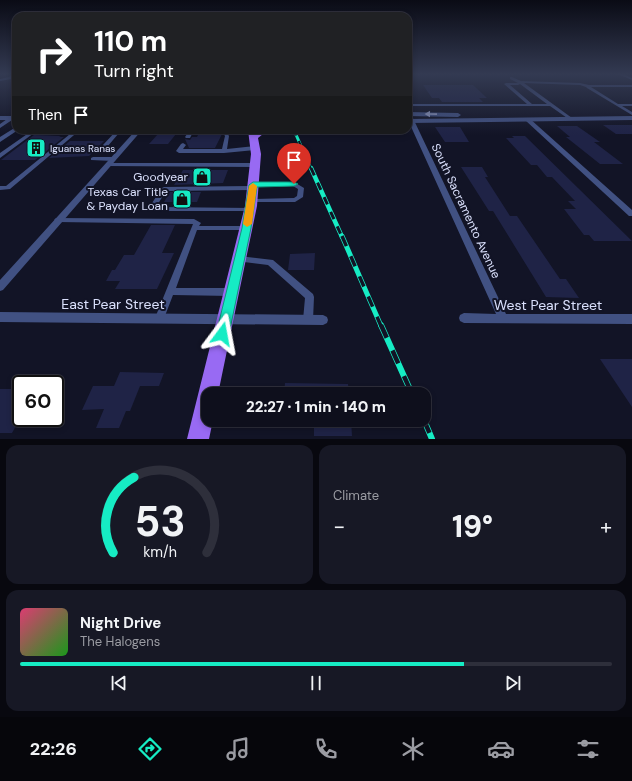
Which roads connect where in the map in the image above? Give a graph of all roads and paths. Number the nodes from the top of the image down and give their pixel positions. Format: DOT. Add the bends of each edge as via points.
graph roads {
  1 [pos="518,94"];
  2 [pos="539,94"];
  3 [pos="600,94"];
  4 [pos="412,105"];
  5 [pos="531,105"];
  6 [pos="550,105"];
  7 [pos="618,105"];
  8 [pos="632,106"];
  9 [pos="632,114"];
  10 [pos="0,118"];
  11 [pos="12,118"];
  12 [pos="632,118"];
  13 [pos="12,119"];
  14 [pos="412,119"];
  15 [pos="527,119"];
  16 [pos="570,119"];
  17 [pos="412,125"];
  18 [pos="0,126"];
  19 [pos="12,132"];
  20 [pos="30,134"];
  21 [pos="73,134"];
  22 [pos="116,134"];
  23 [pos="135,134"];
  24 [pos="190,134"];
  25 [pos="226,134"];
  26 [pos="256,136"];
  27 [pos="188,137"];
  28 [pos="0,140"];
  29 [pos="183,144"];
  30 [pos="105,146"];
  31 [pos="100,151"];
  32 [pos="224,151"];
  33 [pos="0,156"];
  34 [pos="113,159"];
  35 [pos="108,165"];
  36 [pos="255,165"];
  37 [pos="0,188"];
  38 [pos="252,195"];
  39 [pos="151,209"];
  40 [pos="632,214"];
  41 [pos="58,220"];
  42 [pos="143,221"];
  43 [pos="194,228"];
  44 [pos="246,228"];
  45 [pos="239,259"];
  46 [pos="0,287"];
  47 [pos="170,291"];
  48 [pos="231,292"];
  49 [pos="0,317"];
  50 [pos="160,318"];
  51 [pos="464,318"];
  52 [pos="503,318"];
  53 [pos="226,319"];
  54 [pos="632,319"];
  55 [pos="308,320"];
  56 [pos="323,320"];
  57 [pos="210,387"];
  58 [pos="201,426"];
  59 [pos="198,439"];
  1 -- 5 [label="lane"];
  2 -- 6 [label="lane"];
  3 -- 7 [label="lane"];
  4 -- 5 [label="lane"];
  5 -- 6 [label="lane"];
  6 -- 16 [label="lane"];
  7 -- 8 [label="lane"];
  7 -- 9 [label="lane"];
  10 -- 11 [label="street"];
  12 -- 16 [label="street"];
  13 -- 18 [label="street"];
  14 -- 15 [label="street"];
  15 -- 16 [label="street"];
  15 -- 40 [label="street"];
  17 -- 52 [label="street, South Sacramento Avenue"];
  19 -- 28 [label="street"];
  20 -- 33 [label="lane"];
  21 -- 37 [label="lane" via="8,188"];
  22 -- 30 [label="lane"];
  23 -- 34 [label="street"];
  24 -- 27 [label="lane"];
  25 -- 32 [label="lane"];
  26 -- 32 [label="lane"];
  26 -- 36 [label="main road"];
  29 -- 32 [label="lane" via="179,151"];
  31 -- 34 [label="lane" via="93,159"];
  34 -- 35 [label="street"];
  35 -- 36 [label="lane"];
  35 -- 41 [label="street"];
  36 -- 38 [label="main road"];
  38 -- 38 [label="lane" via="295,200 300,197 302,191 294,184"];
  38 -- 39 [label="lane"];
  38 -- 39 [label="lane" via="164,189"];
  38 -- 44 [label="main road"];
  39 -- 42 [label="lane"];
  41 -- 42 [label="lane"];
  41 -- 46 [label="street"];
  42 -- 43 [label="lane" via="194,221"];
  43 -- 44 [label="lane"];
  43 -- 47 [label="lane"];
  44 -- 45 [label="main road"];
  45 -- 48 [label="main road"];
  45 -- 55 [label="lane" via="270,262 303,289 310,297"];
  47 -- 48 [label="lane"];
  47 -- 50 [label="lane"];
  48 -- 53 [label="main road"];
  49 -- 50 [label="street, East Pear Street"];
  50 -- 53 [label="street, East Pear Street"];
  51 -- 52 [label="street, West Pear Street"];
  52 -- 54 [label="street, West Pear Street"];
  53 -- 55 [label="street"];
  53 -- 57 [label="main road"];
  55 -- 56 [label="street"];
  58 -- 59 [label="main road"];
}
